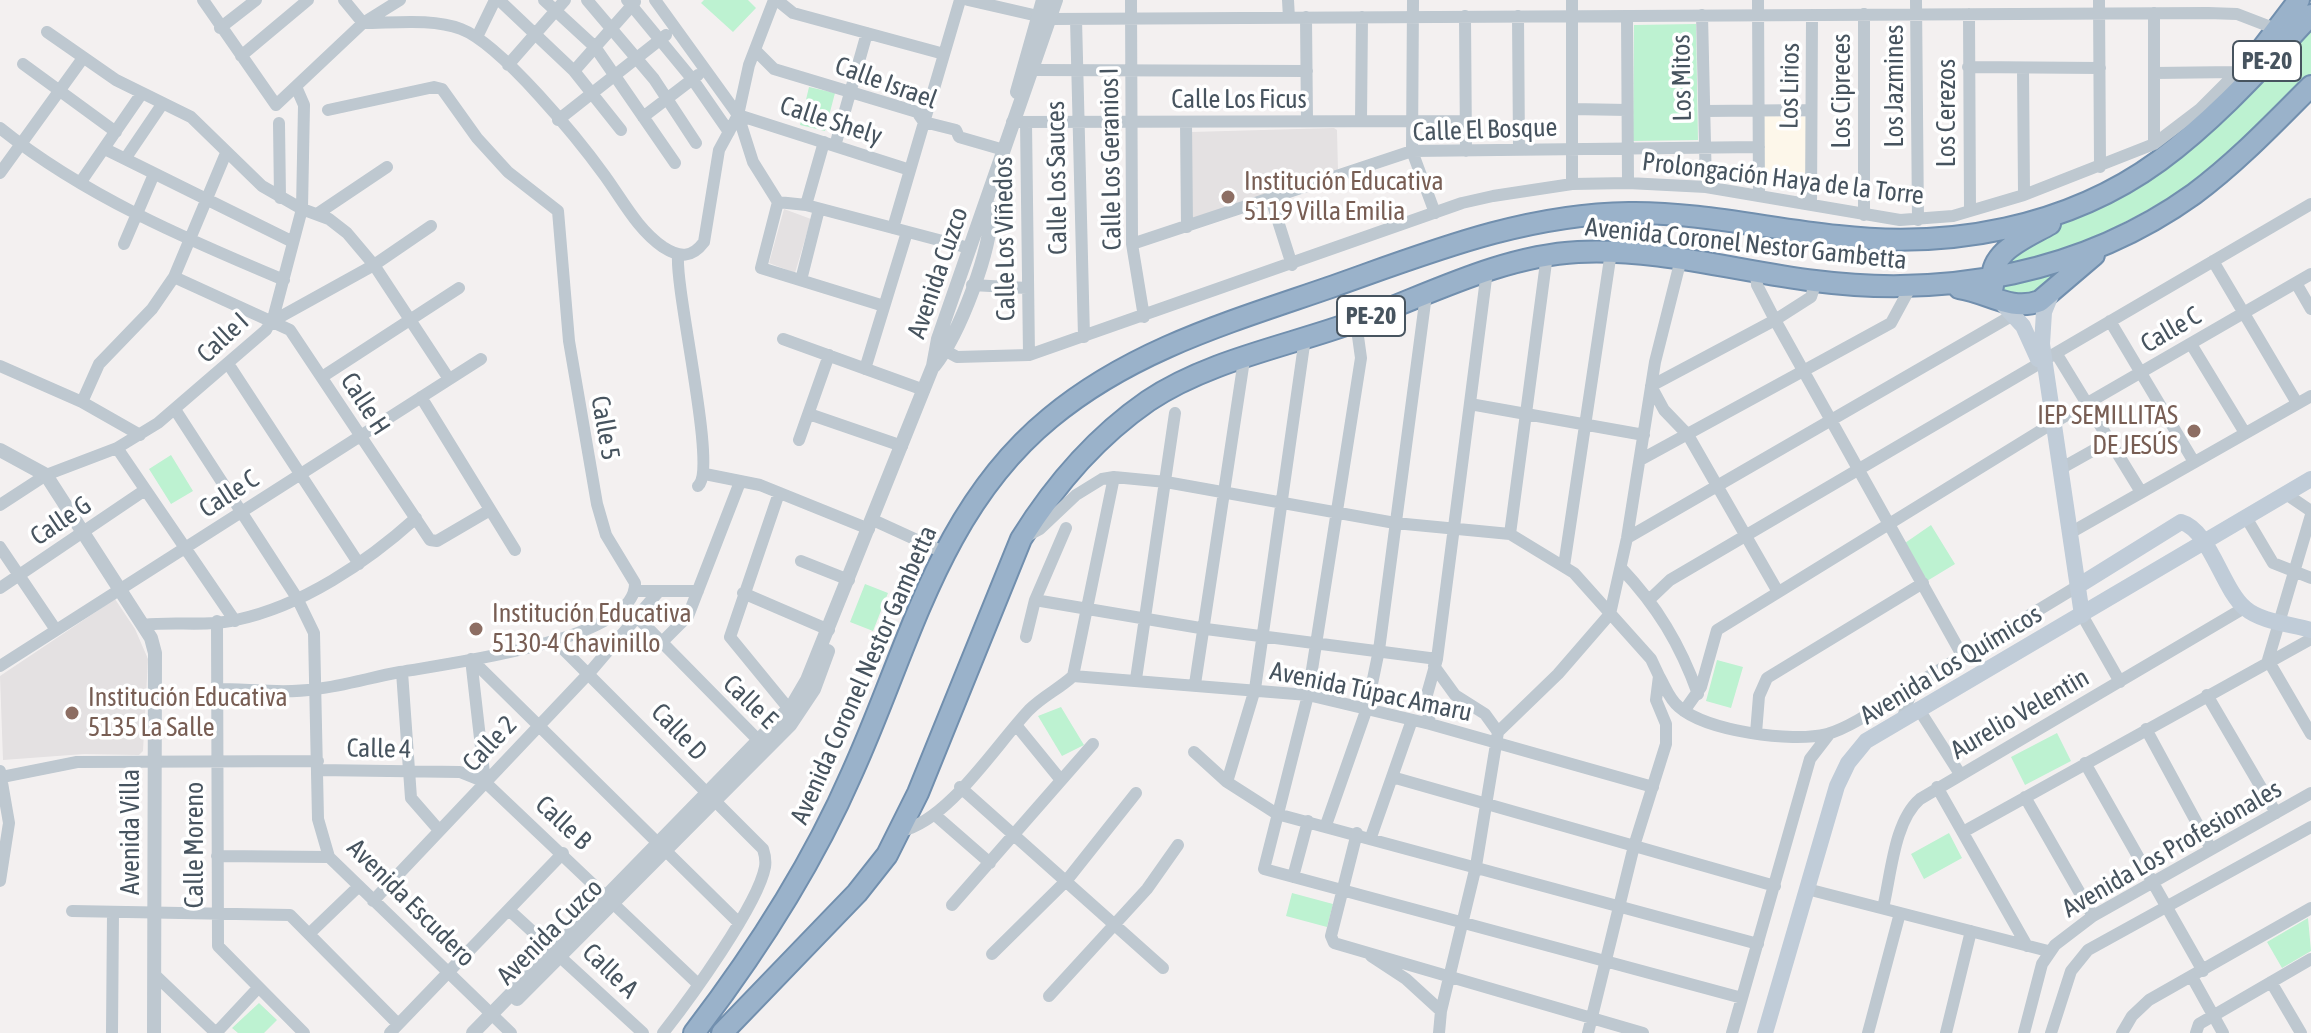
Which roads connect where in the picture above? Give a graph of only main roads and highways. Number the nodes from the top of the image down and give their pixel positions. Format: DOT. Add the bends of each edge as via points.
graph roads {
  1 [pos="2299,0"];
  2 [pos="2311,15"];
  3 [pos="2311,86"];
  4 [pos="2223,105"];
  5 [pos="2090,201"];
  6 [pos="2122,237"];
  7 [pos="1992,279"];
  8 [pos="1943,286"];
  9 [pos="2054,287"];
  10 [pos="2007,308"];
  11 [pos="2046,363"];
  12 [pos="2311,479"];
  13 [pos="2204,544"];
  14 [pos="2078,586"];
  15 [pos="2082,615"];
  16 [pos="2311,630"];
  17 [pos="694,1033"];
  18 [pos="722,1033"];
  19 [pos="1765,1033"];
  1 -- 4 [label="highway"];
  2 -- 4 [label="highway, Avenida Coronel Nestor Gambetta / PE-20"];
  3 -- 6 [label="highway, Avenida Coronel Nestor Gambetta / PE-20" via="2218,175"];
  4 -- 5 [label="highway, Avenida Coronel Nestor Gambetta / PE-20" via="2162,159"];
  5 -- 7 [label="highway" via="2000,256"];
  5 -- 17 [label="highway, Avenida Coronel Nestor Gambetta / PE-20" via="1986,233 1927,239 1841,237 1673,214 1558,218 1477,237 1209,328 1124,367 1064,406 1025,441 978,496 943,552 816,850 743,967"];
  6 -- 7 [label="highway, Avenida Coronel Nestor Gambetta / PE-20"];
  6 -- 9 [label="highway"];
  7 -- 8 [label="highway, Avenida Coronel Nestor Gambetta / PE-20"];
  7 -- 10 [label="highway"];
  8 -- 10 [label="highway" via="1972,290"];
  8 -- 18 [label="highway, Avenida Coronel Nestor Gambetta / PE-20" via="1816,281 1611,252 1547,255 1487,271 1179,383 1127,417 1057,487 1021,539 901,831 857,893"];
  9 -- 10 [label="highway" via="2040,301"];
  9 -- 11 [label="main road" via="2042,328"];
  10 -- 11 [label="main road"];
  11 -- 14 [label="main road"];
  12 -- 13 [label="main road, Avenida Los Químicos"];
  13 -- 14 [label="main road" via="2188,524 2174,525"];
  13 -- 15 [label="main road, Avenida Los Químicos"];
  13 -- 16 [label="main road" via="2244,608"];
  14 -- 15 [label="main road"];
  15 -- 19 [label="main road, Avenida Los Químicos" via="1875,734 1848,763 1833,797"];
}
